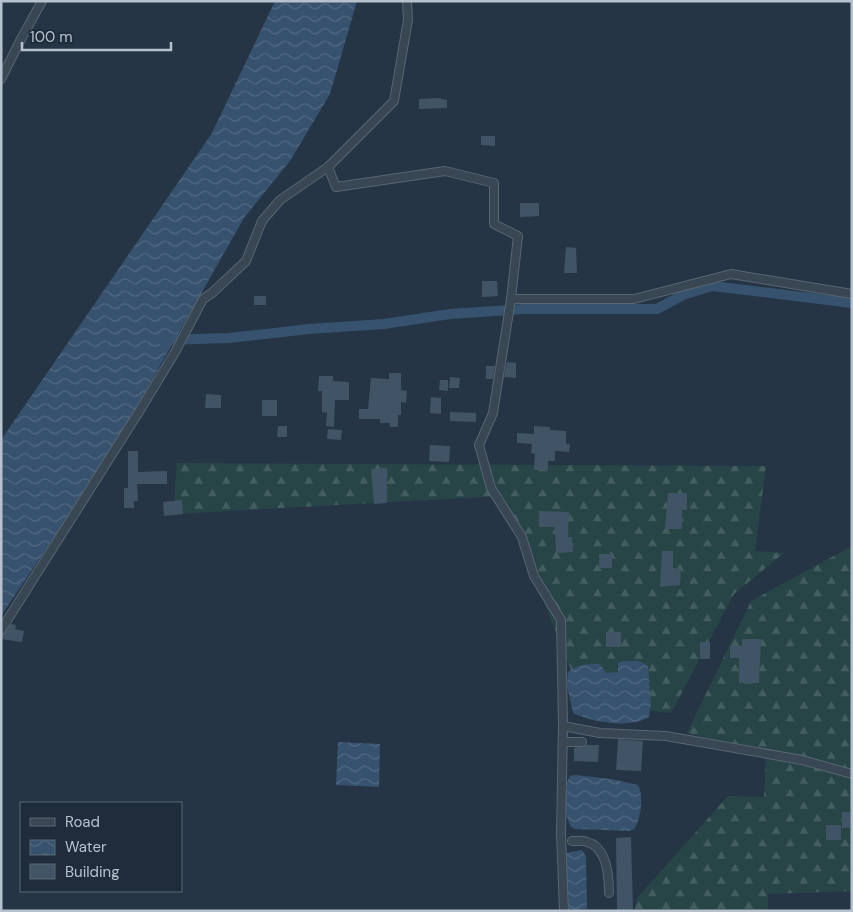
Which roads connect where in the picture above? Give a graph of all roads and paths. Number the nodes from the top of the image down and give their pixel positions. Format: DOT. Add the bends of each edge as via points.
graph roads {
  1 [pos="42,1"];
  2 [pos="407,1"];
  3 [pos="1,79"];
  4 [pos="328,167"];
  5 [pos="852,294"];
  6 [pos="510,301"];
  7 [pos="1,630"];
  8 [pos="563,726"];
  9 [pos="563,742"];
  10 [pos="582,742"];
  11 [pos="852,774"];
  12 [pos="572,841"];
  13 [pos="609,893"];
  14 [pos="564,911"];
  1 -- 3 [label="street"];
  2 -- 4 [label="street" via="408,20 394,101"];
  4 -- 6 [label="street" via="336,187 444,171 494,183 494,224 518,236"];
  4 -- 7 [label="street" via="280,200 262,221 246,261 203,299 140,410"];
  5 -- 6 [label="street" via="731,274 634,298"];
  6 -- 8 [label="street" via="493,413 479,445 491,488 522,537 534,576 561,620"];
  8 -- 9 [label="street"];
  8 -- 11 [label="street" via="600,733 666,736 802,760"];
  9 -- 10 [label="street"];
  9 -- 14 [label="street" via="561,833"];
  12 -- 13 [label="street" via="589,842 600,851 609,874"];
}
